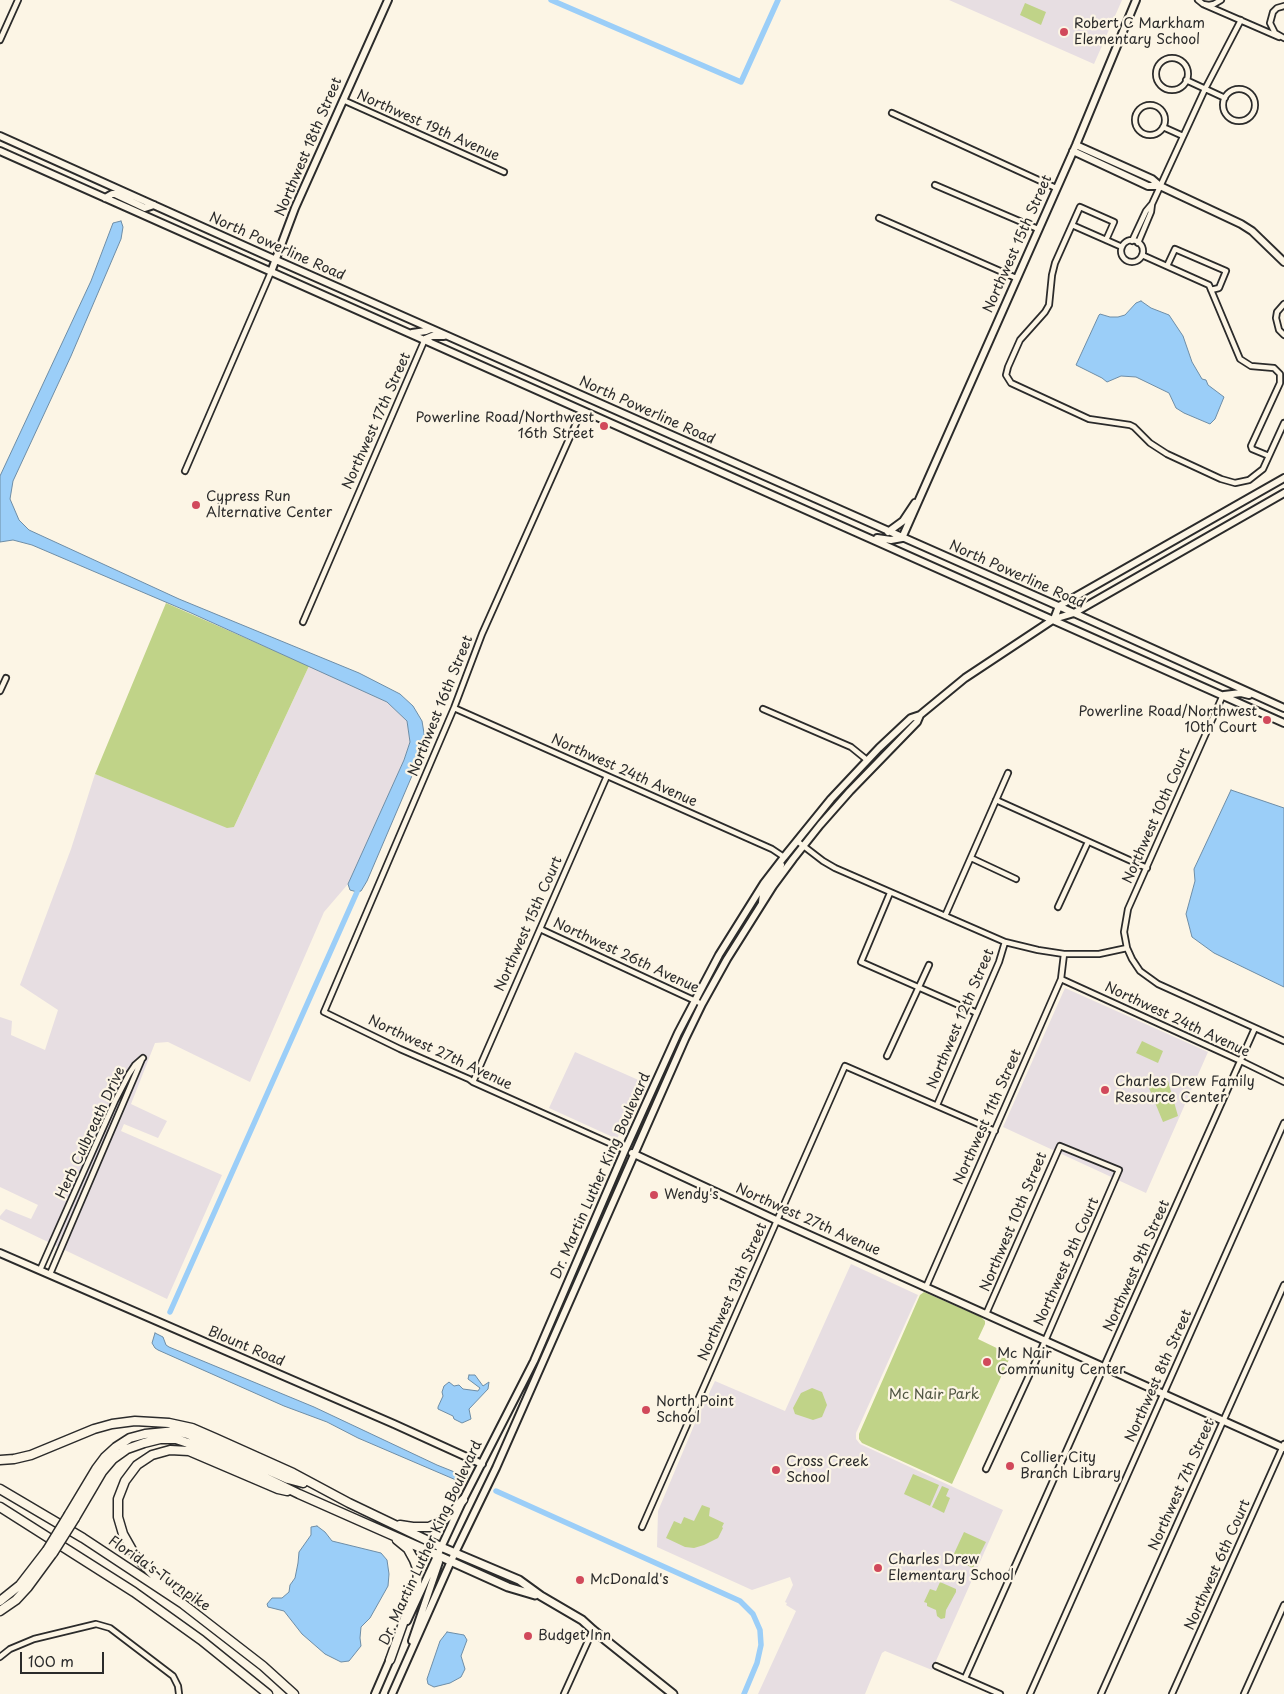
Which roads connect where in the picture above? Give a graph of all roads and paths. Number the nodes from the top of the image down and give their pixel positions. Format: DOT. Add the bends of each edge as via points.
graph roads {
  1 [pos="18,0"];
  2 [pos="388,0"];
  3 [pos="1136,0"];
  4 [pos="1198,0"];
  5 [pos="1221,0"];
  6 [pos="1204,4"];
  7 [pos="1284,6"];
  8 [pos="1241,20"];
  9 [pos="1282,37"];
  10 [pos="0,40"];
  11 [pos="1186,80"];
  12 [pos="1205,89"];
  13 [pos="1225,98"];
  14 [pos="343,100"];
  15 [pos="892,113"];
  16 [pos="1163,127"];
  17 [pos="0,136"];
  18 [pos="1183,136"];
  19 [pos="1075,148"];
  20 [pos="0,151"];
  21 [pos="504,172"];
  22 [pos="935,185"];
  23 [pos="1160,186"];
  24 [pos="1056,188"];
  25 [pos="105,198"];
  26 [pos="1152,204"];
  27 [pos="154,205"];
  28 [pos="879,218"];
  29 [pos="1072,224"];
  30 [pos="1038,229"];
  31 [pos="1106,240"];
  32 [pos="1132,241"];
  33 [pos="1138,243"];
  34 [pos="1122,247"];
  35 [pos="1142,255"];
  36 [pos="276,260"];
  37 [pos="1284,262"];
  38 [pos="1168,266"];
  39 [pos="271,272"];
  40 [pos="1016,278"];
  41 [pos="1211,290"];
  42 [pos="1284,304"];
  43 [pos="431,329"];
  44 [pos="410,333"];
  45 [pos="1284,335"];
  46 [pos="447,336"];
  47 [pos="425,339"];
  48 [pos="1282,376"];
  49 [pos="582,410"];
  50 [pos="1284,423"];
  51 [pos="1269,456"];
  52 [pos="185,471"];
  53 [pos="1284,478"];
  54 [pos="1284,493"];
  55 [pos="921,496"];
  56 [pos="888,532"];
  57 [pos="868,537"];
  58 [pos="902,538"];
  59 [pos="923,547"];
  60 [pos="900,551"];
  61 [pos="1059,606"];
  62 [pos="1074,613"];
  63 [pos="1054,619"];
  64 [pos="303,622"];
  65 [pos="6,678"];
  66 [pos="0,691"];
  67 [pos="1223,695"];
  68 [pos="1256,695"];
  69 [pos="454,708"];
  70 [pos="763,708"];
  71 [pos="1284,708"];
  72 [pos="920,715"];
  73 [pos="1284,723"];
  74 [pos="867,760"];
  75 [pos="1008,773"];
  76 [pos="607,776"];
  77 [pos="996,800"];
  78 [pos="797,840"];
  79 [pos="1088,842"];
  80 [pos="803,846"];
  81 [pos="784,857"];
  82 [pos="970,858"];
  83 [pos="1147,868"];
  84 [pos="1016,879"];
  85 [pos="890,893"];
  86 [pos="762,904"];
  87 [pos="1058,907"];
  88 [pos="945,916"];
  89 [pos="540,929"];
  90 [pos="1005,942"];
  91 [pos="1127,948"];
  92 [pos="1064,954"];
  93 [pos="929,965"];
  94 [pos="1061,979"];
  95 [pos="918,988"];
  96 [pos="695,999"];
  97 [pos="702,1004"];
  98 [pos="324,1012"];
  99 [pos="977,1013"];
  100 [pos="1255,1028"];
  101 [pos="1284,1041"];
  102 [pos="887,1056"];
  103 [pos="1241,1061"];
  104 [pos="472,1082"];
  105 [pos="1284,1082"];
  106 [pos="937,1105"];
  107 [pos="1284,1123"];
  108 [pos="995,1131"];
  109 [pos="625,1150"];
  110 [pos="634,1154"];
  111 [pos="1094,1160"];
  112 [pos="776,1220"];
  113 [pos="0,1253"];
  114 [pos="40,1270"];
  115 [pos="50,1274"];
  116 [pos="569,1280"];
  117 [pos="1284,1285"];
  118 [pos="926,1288"];
  119 [pos="556,1309"];
  120 [pos="986,1314"];
  121 [pos="564,1316"];
  122 [pos="1045,1341"];
  123 [pos="549,1349"];
  124 [pos="1104,1367"];
  125 [pos="1163,1394"];
  126 [pos="1223,1421"];
  127 [pos="1284,1447"];
  128 [pos="0,1460"];
  129 [pos="482,1464"];
  130 [pos="986,1469"];
  131 [pos="315,1486"];
  132 [pos="0,1489"];
  133 [pos="299,1494"];
  134 [pos="463,1500"];
  135 [pos="0,1507"];
  136 [pos="0,1513"];
  137 [pos="72,1516"];
  138 [pos="26,1524"];
  139 [pos="392,1524"];
  140 [pos="642,1527"];
  141 [pos="392,1536"];
  142 [pos="440,1546"];
  143 [pos="50,1552"];
  144 [pos="455,1552"];
  145 [pos="437,1555"];
  146 [pos="451,1561"];
  147 [pos="541,1596"];
  148 [pos="0,1601"];
  149 [pos="183,1604"];
  150 [pos="1284,1605"];
  151 [pos="0,1611"];
  152 [pos="593,1630"];
  153 [pos="411,1650"];
  154 [pos="0,1658"];
  155 [pos="390,1660"];
  156 [pos="936,1666"];
  157 [pos="965,1678"];
  158 [pos="178,1694"];
  159 [pos="268,1694"];
  160 [pos="294,1694"];
  161 [pos="375,1694"];
  162 [pos="392,1694"];
  163 [pos="564,1694"];
  164 [pos="673,1694"];
  165 [pos="1000,1694"];
  166 [pos="1030,1694"];
  167 [pos="1101,1694"];
  168 [pos="1172,1694"];
  169 [pos="1244,1694"];
  1 -- 10 [label="street"];
  2 -- 14 [label="main road, Northwest 18th Street"];
  3 -- 19 [label="main road, Northwest 15th Street"];
  4 -- 6 [label="street"];
  5 -- 6 [label="street"];
  6 -- 8 [label="street"];
  7 -- 9 [label="street" via="1277,8 1270,17 1271,29"];
  8 -- 9 [label="street"];
  8 -- 12 [label="street"];
  11 -- 11 [label="street" via="1186,68 1178,60 1167,60 1158,66 1156,78 1165,89 1176,90"];
  11 -- 12 [label="street"];
  12 -- 13 [label="street"];
  12 -- 18 [label="street"];
  13 -- 13 [label="street" via="1224,112 1232,120 1243,121 1252,114 1254,98 1246,91 1235,90"];
  14 -- 21 [label="street, Northwest 19th Avenue"];
  14 -- 36 [label="main road, Northwest 18th Street" via="295,208"];
  15 -- 24 [label="street"];
  16 -- 16 [label="street" via="1164,113 1156,105 1146,105 1137,111 1134,121 1143,134 1154,135"];
  16 -- 18 [label="street"];
  17 -- 27 [label="main road, North Powerline Road"];
  18 -- 23 [label="street"];
  19 -- 23 [label="main road" via="1148,186"];
  19 -- 24 [label="main road, Northwest 15th Street"];
  20 -- 25 [label="main road, North Powerline Road"];
  22 -- 30 [label="street"];
  23 -- 26 [label="street"];
  23 -- 37 [label="main road" via="1252,231"];
  24 -- 30 [label="main road, Northwest 15th Street"];
  25 -- 27 [label="main road" via="115,194 145,208"];
  25 -- 39 [label="main road, North Powerline Road"];
  26 -- 32 [label="street"];
  26 -- 33 [label="street"];
  27 -- 36 [label="main road, North Powerline Road"];
  28 -- 40 [label="street"];
  29 -- 31 [label="street"];
  29 -- 31 [label="street" via="1080,207 1114,222"];
  29 -- 51 [label="street" via="1055,263 1049,304 1020,340 1008,367 1006,375 1011,384 1089,419 1134,427 1161,451 1235,483 1249,480 1264,469"];
  30 -- 40 [label="main road, Northwest 15th Street"];
  31 -- 34 [label="street"];
  32 -- 33 [label="street"];
  32 -- 34 [label="street"];
  33 -- 35 [label="street" via="1142,247"];
  34 -- 35 [label="street" via="1122,257 1128,262 1135,262"];
  35 -- 38 [label="street"];
  36 -- 39 [label="main road, Northwest 18th Street"];
  36 -- 43 [label="main road, North Powerline Road"];
  38 -- 41 [label="street" via="1209,285"];
  38 -- 41 [label="street" via="1176,249 1226,271 1218,288"];
  39 -- 44 [label="main road, North Powerline Road"];
  39 -- 52 [label="street, Northwest 18th Street"];
  40 -- 55 [label="main road, Northwest 15th Street"];
  41 -- 48 [label="street" via="1240,358 1251,366 1274,368"];
  42 -- 45 [label="street" via="1276,318"];
  43 -- 44 [label="main road"];
  43 -- 46 [label="main road, North Powerline Road"];
  44 -- 47 [label="main road, North Powerline Road"];
  46 -- 47 [label="main road"];
  46 -- 56 [label="main road, North Powerline Road"];
  47 -- 49 [label="main road, North Powerline Road"];
  47 -- 64 [label="street, Northwest 17th Street"];
  48 -- 51 [label="street" via="1252,446 1252,449"];
  49 -- 57 [label="main road, North Powerline Road"];
  49 -- 69 [label="street, Northwest 16th Street" via="482,634"];
  50 -- 51 [label="street"];
  53 -- 61 [label="main road"];
  54 -- 62 [label="main road, Dr. Martin Luther King Boulevard"];
  55 -- 56 [label="main road, Northwest 15th Street" via="903,521"];
  55 -- 58 [label="main road, Northwest 15th Street"];
  56 -- 58 [label="main road, North Powerline Road"];
  57 -- 58 [label="main road"];
  57 -- 60 [label="main road, North Powerline Road"];
  58 -- 59 [label="main road, North Powerline Road"];
  59 -- 60 [label="main road" via="905,547"];
  59 -- 61 [label="main road, North Powerline Road"];
  60 -- 63 [label="main road, North Powerline Road"];
  61 -- 62 [label="main road, North Powerline Road"];
  61 -- 63 [label="main road"];
  62 -- 63 [label="main road, Dr. Martin Luther King Boulevard"];
  62 -- 68 [label="main road, North Powerline Road"];
  63 -- 67 [label="main road, North Powerline Road"];
  63 -- 72 [label="main road, Dr. Martin Luther King Boulevard" via="965,678"];
  65 -- 66 [label="street"];
  67 -- 68 [label="main road"];
  67 -- 73 [label="main road, North Powerline Road"];
  67 -- 83 [label="street, Northwest 10th Court"];
  68 -- 71 [label="main road, North Powerline Road"];
  69 -- 76 [label="street, Northwest 24th Avenue"];
  69 -- 98 [label="street, Northwest 16th Street"];
  70 -- 74 [label="street" via="851,748"];
  72 -- 74 [label="main road, Dr. Martin Luther King Boulevard" via="911,718"];
  72 -- 80 [label="main road, Dr. Martin Luther King Boulevard"];
  74 -- 78 [label="main road, Dr. Martin Luther King Boulevard"];
  75 -- 77 [label="street"];
  76 -- 81 [label="street, Northwest 24th Avenue"];
  76 -- 89 [label="street, Northwest 15th Court"];
  77 -- 79 [label="street"];
  77 -- 82 [label="street"];
  78 -- 80 [label="street"];
  78 -- 81 [label="main road, Dr. Martin Luther King Boulevard"];
  79 -- 83 [label="street"];
  79 -- 87 [label="street"];
  80 -- 85 [label="street" via="835,868"];
  80 -- 86 [label="main road, Dr. Martin Luther King Boulevard"];
  81 -- 86 [label="main road" via="780,870 763,894"];
  81 -- 96 [label="main road, Dr. Martin Luther King Boulevard" via="764,883"];
  82 -- 84 [label="street"];
  82 -- 88 [label="street"];
  83 -- 91 [label="street, Northwest 10th Court" via="1128,910 1124,932"];
  85 -- 88 [label="street"];
  85 -- 95 [label="street" via="861,962"];
  86 -- 97 [label="main road, Dr. Martin Luther King Boulevard"];
  88 -- 90 [label="street"];
  89 -- 96 [label="street, Northwest 26th Avenue"];
  89 -- 104 [label="street, Northwest 15th Court"];
  90 -- 92 [label="street"];
  90 -- 99 [label="street, Northwest 12th Street"];
  91 -- 92 [label="street" via="1099,954"];
  91 -- 100 [label="street" via="1140,971 1158,984"];
  92 -- 94 [label="street, Northwest 11th Street"];
  93 -- 95 [label="street"];
  94 -- 103 [label="street, Northwest 24th Avenue"];
  94 -- 108 [label="street, Northwest 11th Street"];
  95 -- 99 [label="street"];
  95 -- 102 [label="street"];
  96 -- 97 [label="street, Northwest 26th Avenue"];
  96 -- 109 [label="main road, Dr. Martin Luther King Boulevard"];
  97 -- 110 [label="main road, Dr. Martin Luther King Boulevard"];
  98 -- 104 [label="street, Northwest 27th Avenue"];
  99 -- 106 [label="street, Northwest 12th Street"];
  100 -- 101 [label="street"];
  100 -- 103 [label="street, Northwest 9th Street"];
  103 -- 105 [label="street, Northwest 24th Avenue"];
  103 -- 124 [label="street, Northwest 9th Street"];
  104 -- 109 [label="street, Northwest 27th Avenue"];
  106 -- 108 [label="street"];
  106 -- 112 [label="street, Northwest 13th Street" via="845,1066"];
  107 -- 125 [label="street, Northwest 8th Street"];
  108 -- 118 [label="street, Northwest 11th Street"];
  109 -- 110 [label="main road, Northwest 27th Avenue"];
  109 -- 116 [label="main road, Dr. Martin Luther King Boulevard"];
  110 -- 112 [label="main road, Northwest 27th Avenue"];
  110 -- 121 [label="main road, Dr. Martin Luther King Boulevard"];
  111 -- 120 [label="street, Northwest 10th Street" via="1060,1146"];
  111 -- 122 [label="street, Northwest 9th Court" via="1118,1170"];
  112 -- 118 [label="main road, Northwest 27th Avenue"];
  112 -- 140 [label="street, Northwest 13th Street"];
  113 -- 114 [label="main road, Blount Road"];
  114 -- 115 [label="main road, Blount Road"];
  114 -- 115 [label="street, Herb Culbreath Drive" via="115,1102 129,1074 142,1058"];
  115 -- 129 [label="main road, Blount Road"];
  116 -- 119 [label="main road, Dr. Martin Luther King Boulevard"];
  116 -- 121 [label="main road"];
  117 -- 126 [label="street, Northwest 7th Street"];
  118 -- 120 [label="main road, Northwest 27th Avenue"];
  119 -- 123 [label="main road" via="559,1313 548,1343"];
  119 -- 129 [label="main road, Dr. Martin Luther King Boulevard" via="534,1362"];
  120 -- 122 [label="main road, Northwest 27th Avenue"];
  121 -- 123 [label="main road, Dr. Martin Luther King Boulevard"];
  122 -- 124 [label="main road, Northwest 27th Avenue"];
  122 -- 130 [label="street, Northwest 9th Court"];
  123 -- 144 [label="main road, Dr. Martin Luther King Boulevard"];
  124 -- 125 [label="main road, Northwest 27th Avenue"];
  124 -- 157 [label="street, Northwest 9th Street"];
  125 -- 126 [label="main road, Northwest 27th Avenue"];
  125 -- 166 [label="street, Northwest 8th Street"];
  126 -- 127 [label="main road, Northwest 27th Avenue"];
  126 -- 167 [label="street, Northwest 7th Street"];
  127 -- 168 [label="street, Northwest 6th Court"];
  128 -- 131 [label="highway" via="31,1455 112,1424 153,1422 192,1428"];
  129 -- 134 [label="main road, Dr. Martin Luther King Boulevard"];
  131 -- 137 [label="highway" via="288,1479 188,1434 176,1431 145,1434 116,1447 96,1469"];
  131 -- 139 [label="highway"];
  132 -- 149 [label="highway, Florida's Turnpike" via="83,1538"];
  133 -- 137 [label="highway" via="188,1443 160,1439 127,1448 113,1459"];
  133 -- 141 [label="highway"];
  133 -- 149 [label="highway" via="278,1489 189,1451 170,1450 152,1455 137,1465 125,1481 118,1499 118,1517 123,1534 136,1557"];
  134 -- 139 [label="highway" via="450,1515 429,1527"];
  134 -- 142 [label="main road, Dr. Martin Luther King Boulevard"];
  135 -- 138 [label="highway"];
  136 -- 138 [label="highway"];
  137 -- 143 [label="highway, bridge"];
  138 -- 159 [label="highway" via="134,1592"];
  139 -- 142 [label="highway"];
  141 -- 145 [label="highway"];
  141 -- 155 [label="highway" via="408,1549 418,1571"];
  142 -- 144 [label="main road"];
  142 -- 145 [label="main road, Dr. Martin Luther King Boulevard"];
  143 -- 148 [label="highway" via="20,1585"];
  143 -- 151 [label="highway" via="28,1587"];
  144 -- 146 [label="main road, Dr. Martin Luther King Boulevard"];
  144 -- 147 [label="main road" via="519,1580"];
  145 -- 146 [label="main road"];
  145 -- 153 [label="main road" via="439,1562 412,1638"];
  145 -- 155 [label="main road, Dr. Martin Luther King Boulevard"];
  146 -- 147 [label="main road" via="508,1587"];
  146 -- 153 [label="main road, Dr. Martin Luther King Boulevard"];
  147 -- 152 [label="main road"];
  149 -- 160 [label="highway, Florida's Turnpike"];
  150 -- 169 [label="street"];
  152 -- 163 [label="street"];
  152 -- 164 [label="main road"];
  153 -- 162 [label="main road, Dr. Martin Luther King Boulevard"];
  154 -- 158 [label="street" via="10,1649 34,1640 96,1624 110,1628 173,1676"];
  155 -- 161 [label="main road, Dr. Martin Luther King Boulevard"];
  156 -- 157 [label="street"];
  157 -- 165 [label="street"];
}
